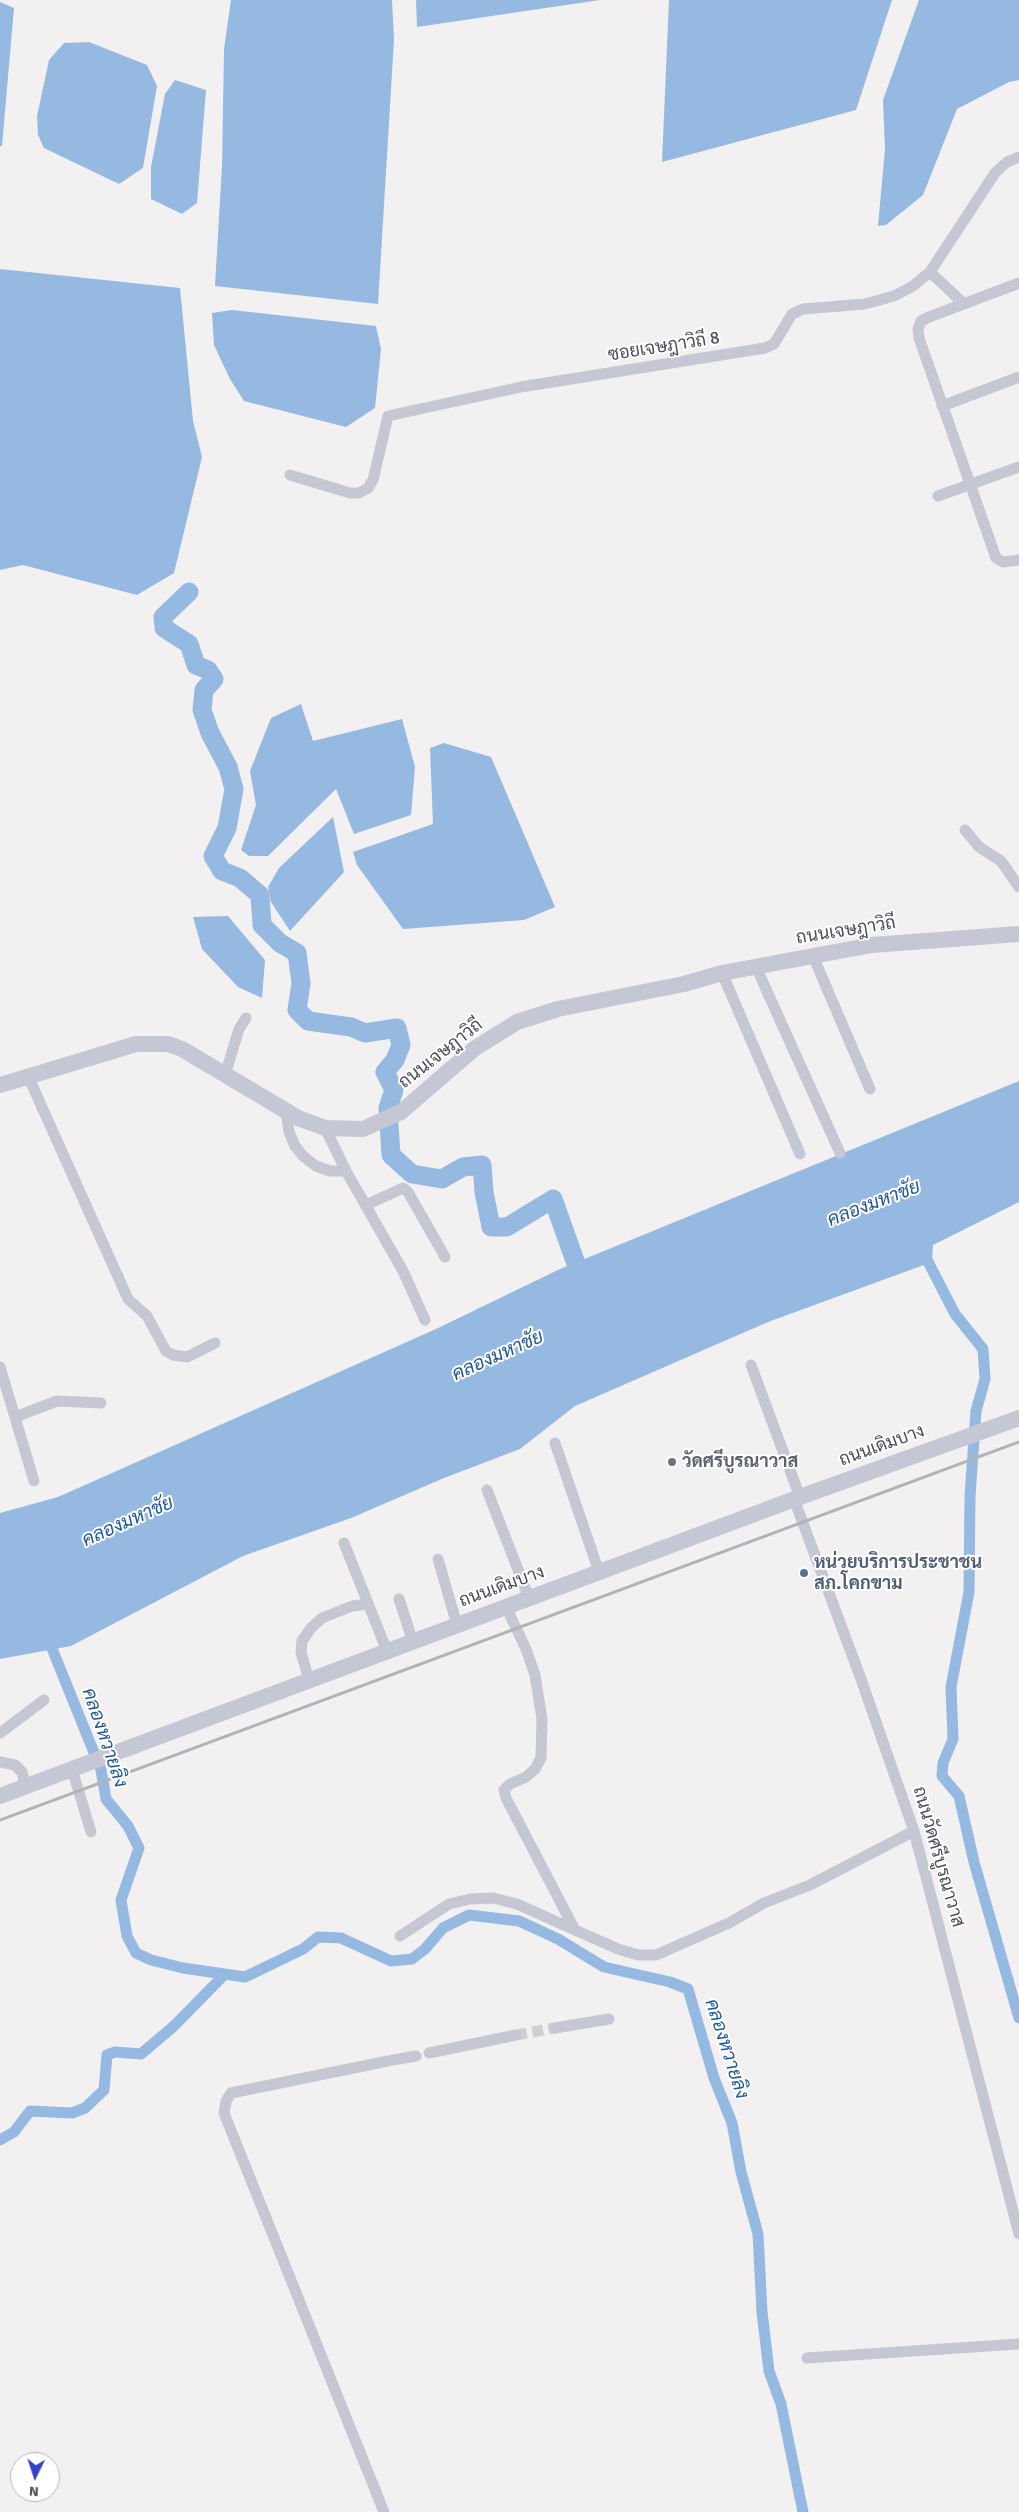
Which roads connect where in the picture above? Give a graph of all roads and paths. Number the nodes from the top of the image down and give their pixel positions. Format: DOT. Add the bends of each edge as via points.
graph roads {
  1 [pos="1019,157"];
  2 [pos="930,272"];
  3 [pos="1019,283"];
  4 [pos="963,303"];
  5 [pos="1019,377"];
  6 [pos="942,406"];
  7 [pos="1019,467"];
  8 [pos="290,475"];
  9 [pos="972,484"];
  10 [pos="938,496"];
  11 [pos="1019,560"];
  12 [pos="965,830"];
  13 [pos="1019,887"];
  14 [pos="1019,934"];
  15 [pos="813,956"];
  16 [pos="756,967"];
  17 [pos="722,974"];
  18 [pos="246,1018"];
  19 [pos="28,1076"];
  20 [pos="225,1076"];
  21 [pos="0,1085"];
  22 [pos="870,1089"];
  23 [pos="286,1112"];
  24 [pos="325,1128"];
  25 [pos="840,1153"];
  26 [pos="800,1154"];
  27 [pos="346,1171"];
  28 [pos="366,1205"];
  29 [pos="444,1257"];
  30 [pos="425,1320"];
  31 [pos="215,1344"];
  32 [pos="751,1365"];
  33 [pos="0,1367"];
  34 [pos="101,1403"];
  35 [pos="15,1417"];
  36 [pos="1019,1418"];
  37 [pos="555,1444"];
  38 [pos="34,1481"];
  39 [pos="487,1490"];
  40 [pos="797,1498"];
  41 [pos="344,1543"];
  42 [pos="438,1559"];
  43 [pos="599,1572"];
  44 [pos="529,1598"];
  45 [pos="399,1599"];
  46 [pos="368,1604"];
  47 [pos="506,1607"];
  48 [pos="457,1625"];
  49 [pos="412,1642"];
  50 [pos="387,1651"];
  51 [pos="309,1680"];
  52 [pos="44,1700"];
  53 [pos="0,1733"];
  54 [pos="0,1762"];
  55 [pos="79,1766"];
  56 [pos="25,1786"];
  57 [pos="0,1796"];
  58 [pos="914,1831"];
  59 [pos="91,1832"];
  60 [pos="575,1930"];
  61 [pos="400,1936"];
  62 [pos="610,2018"];
  63 [pos="555,2028"];
  64 [pos="516,2035"];
  65 [pos="429,2053"];
  66 [pos="416,2056"];
  67 [pos="1019,2234"];
  68 [pos="1019,2344"];
  69 [pos="807,2358"];
  70 [pos="384,2512"];
  1 -- 2 [label="street, ซอยเจษฎาวิถี 8" via="995,173"];
  2 -- 4 [label="street"];
  2 -- 8 [label="street, ซอยเจษฎาวิถี 8" via="914,286 894,296 865,304 803,309 792,314 774,344 765,348 520,387 388,416 373,480 359,493"];
  3 -- 4 [label="street"];
  4 -- 6 [label="street" via="929,316 918,329"];
  5 -- 6 [label="street"];
  6 -- 9 [label="street"];
  7 -- 9 [label="street"];
  9 -- 10 [label="street"];
  9 -- 11 [label="street" via="996,558 1002,562"];
  12 -- 13 [label="street" via="979,847 1001,861"];
  14 -- 15 [label="street, ถนนเจษฎาวิถี" via="899,941"];
  15 -- 16 [label="street, ถนนเจษฎาวิถี"];
  15 -- 22 [label="street"];
  16 -- 17 [label="street, ถนนเจษฎาวิถี"];
  16 -- 25 [label="street"];
  17 -- 24 [label="street, ถนนเจษฎาวิถี" via="558,1009 518,1022 474,1049 395,1116 375,1125 349,1130"];
  17 -- 26 [label="street"];
  18 -- 20 [label="street" via="239,1029"];
  19 -- 20 [label="street, ถนนเจษฎาวิถี" via="136,1044 154,1043 182,1049"];
  19 -- 21 [label="street, ถนนเจษฎาวิถี"];
  19 -- 31 [label="street" via="128,1300 147,1316 166,1351 173,1355 187,1357"];
  20 -- 23 [label="street, ถนนเจษฎาวิถี"];
  23 -- 24 [label="street, ถนนเจษฎาวิถี"];
  23 -- 27 [label="street" via="289,1132 303,1156 330,1171"];
  24 -- 27 [label="street"];
  27 -- 28 [label="street"];
  28 -- 29 [label="street" via="403,1188"];
  28 -- 30 [label="street" via="403,1271"];
  32 -- 40 [label="street, ถนนวัดศรีบูรณาวาส"];
  33 -- 35 [label="street"];
  34 -- 35 [label="street" via="57,1401"];
  35 -- 38 [label="street"];
  36 -- 40 [label="street, ถนนเดิมบาง"];
  37 -- 43 [label="street"];
  39 -- 44 [label="street"];
  40 -- 43 [label="street, ถนนเดิมบาง"];
  40 -- 58 [label="street, ถนนวัดศรีบูรณาวาส"];
  41 -- 46 [label="street"];
  42 -- 48 [label="street"];
  43 -- 44 [label="street, ถนนเดิมบาง"];
  44 -- 47 [label="street, ถนนเดิมบาง"];
  45 -- 49 [label="street"];
  46 -- 50 [label="street"];
  46 -- 51 [label="street" via="352,1606 322,1618 311,1628 302,1641 301,1652"];
  47 -- 48 [label="street, ถนนเดิมบาง"];
  47 -- 60 [label="street" via="526,1649 541,1702 542,1719 541,1758 526,1777 504,1790"];
  48 -- 49 [label="street, ถนนเดิมบาง"];
  49 -- 50 [label="street, ถนนเดิมบาง"];
  50 -- 51 [label="street, ถนนเดิมบาง"];
  51 -- 55 [label="street, ถนนเดิมบาง"];
  52 -- 53 [label="street"];
  54 -- 56 [label="street" via="15,1765 22,1772"];
  55 -- 56 [label="street, ถนนเดิมบาง"];
  55 -- 59 [label="street"];
  56 -- 57 [label="street, ถนนเดิมบาง"];
  58 -- 60 [label="street" via="810,1885 764,1903 729,1923 656,1955 638,1955 618,1949"];
  58 -- 67 [label="street, ถนนวัดศรีบูรณาวาส"];
  60 -- 61 [label="street" via="517,1904 493,1898 449,1904"];
  62 -- 63 [label="street"];
  64 -- 65 [label="street"];
  66 -- 70 [label="street" via="231,2093 224,2113"];
  68 -- 69 [label="street"];
}
